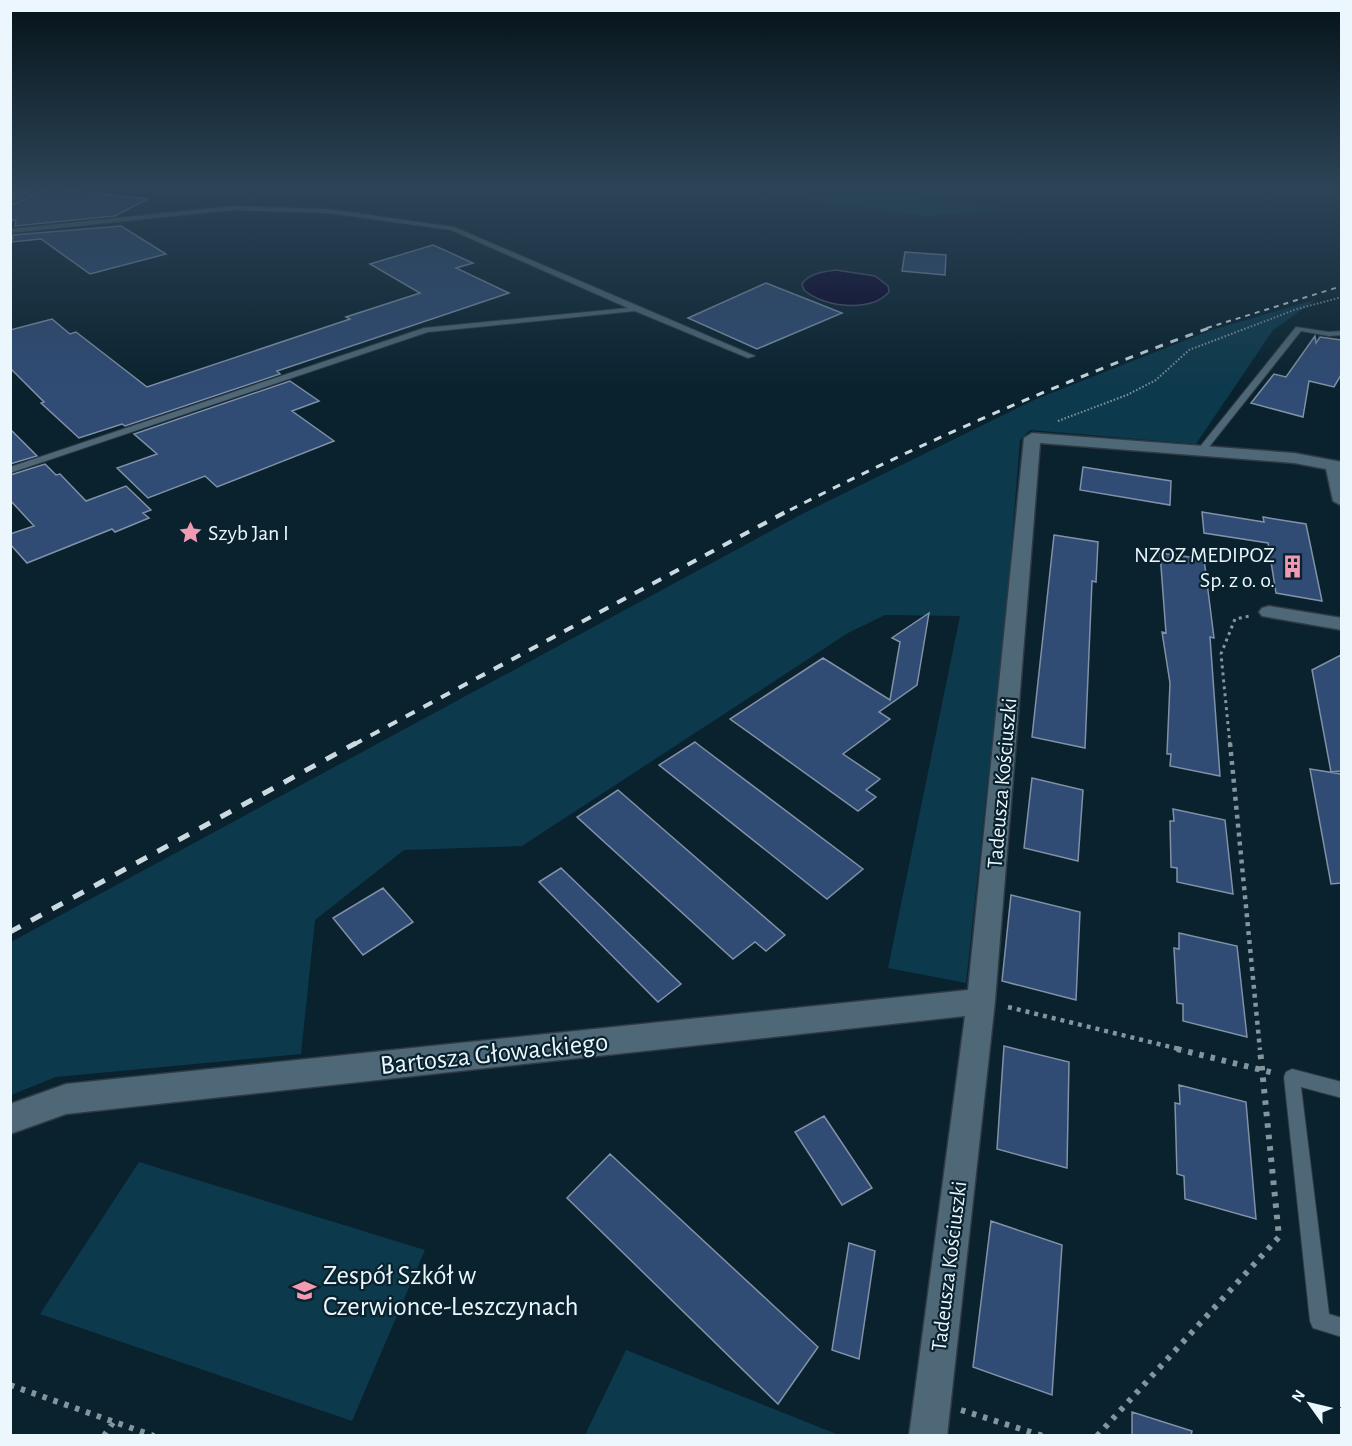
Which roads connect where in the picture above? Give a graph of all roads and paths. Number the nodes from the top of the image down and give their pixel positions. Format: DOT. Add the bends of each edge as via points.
graph roads {
  1 [pos="514,255"];
  2 [pos="1341,297"];
  3 [pos="636,309"];
  4 [pos="1341,333"];
  5 [pos="751,356"];
  6 [pos="1032,438"];
  7 [pos="1202,450"];
  8 [pos="1337,466"];
  9 [pos="10,470"];
  10 [pos="1341,501"];
  11 [pos="1269,612"];
  12 [pos="1341,624"];
  13 [pos="981,1000"];
  14 [pos="1262,1070"];
  15 [pos="1292,1077"];
  16 [pos="1341,1090"];
  17 [pos="10,1119"];
  18 [pos="1341,1328"];
  19 [pos="10,1385"];
  20 [pos="932,1400"];
  21 [pos="114,1421"];
  22 [pos="104,1436"];
  23 [pos="154,1436"];
  24 [pos="927,1436"];
  25 [pos="1042,1436"];
  26 [pos="1097,1436"];
  1 -- 3 [label="lane"];
  2 -- 6 [label="path" via="1297,309 1189,350 1156,380 1127,395 1068,415"];
  3 -- 5 [label="lane"];
  3 -- 9 [label="lane" via="427,330"];
  4 -- 7 [label="lane" via="1299,329"];
  6 -- 7 [label="street"];
  6 -- 13 [label="street, Tadeusza Kościuszki"];
  7 -- 8 [label="street"];
  8 -- 10 [label="street"];
  11 -- 12 [label="street"];
  11 -- 14 [label="path" via="1235,619 1221,654"];
  13 -- 14 [label="path"];
  13 -- 17 [label="street, Bartosza Głowackiego" via="66,1099"];
  13 -- 20 [label="street, Tadeusza Kościuszki"];
  14 -- 15 [label="path"];
  14 -- 26 [label="path" via="1279,1237"];
  15 -- 16 [label="lane"];
  15 -- 18 [label="lane" via="1320,1321"];
  19 -- 21 [label="path"];
  20 -- 24 [label="street, Tadeusza Kościuszki"];
  20 -- 25 [label="path"];
  21 -- 22 [label="path"];
  21 -- 23 [label="path"];
}
